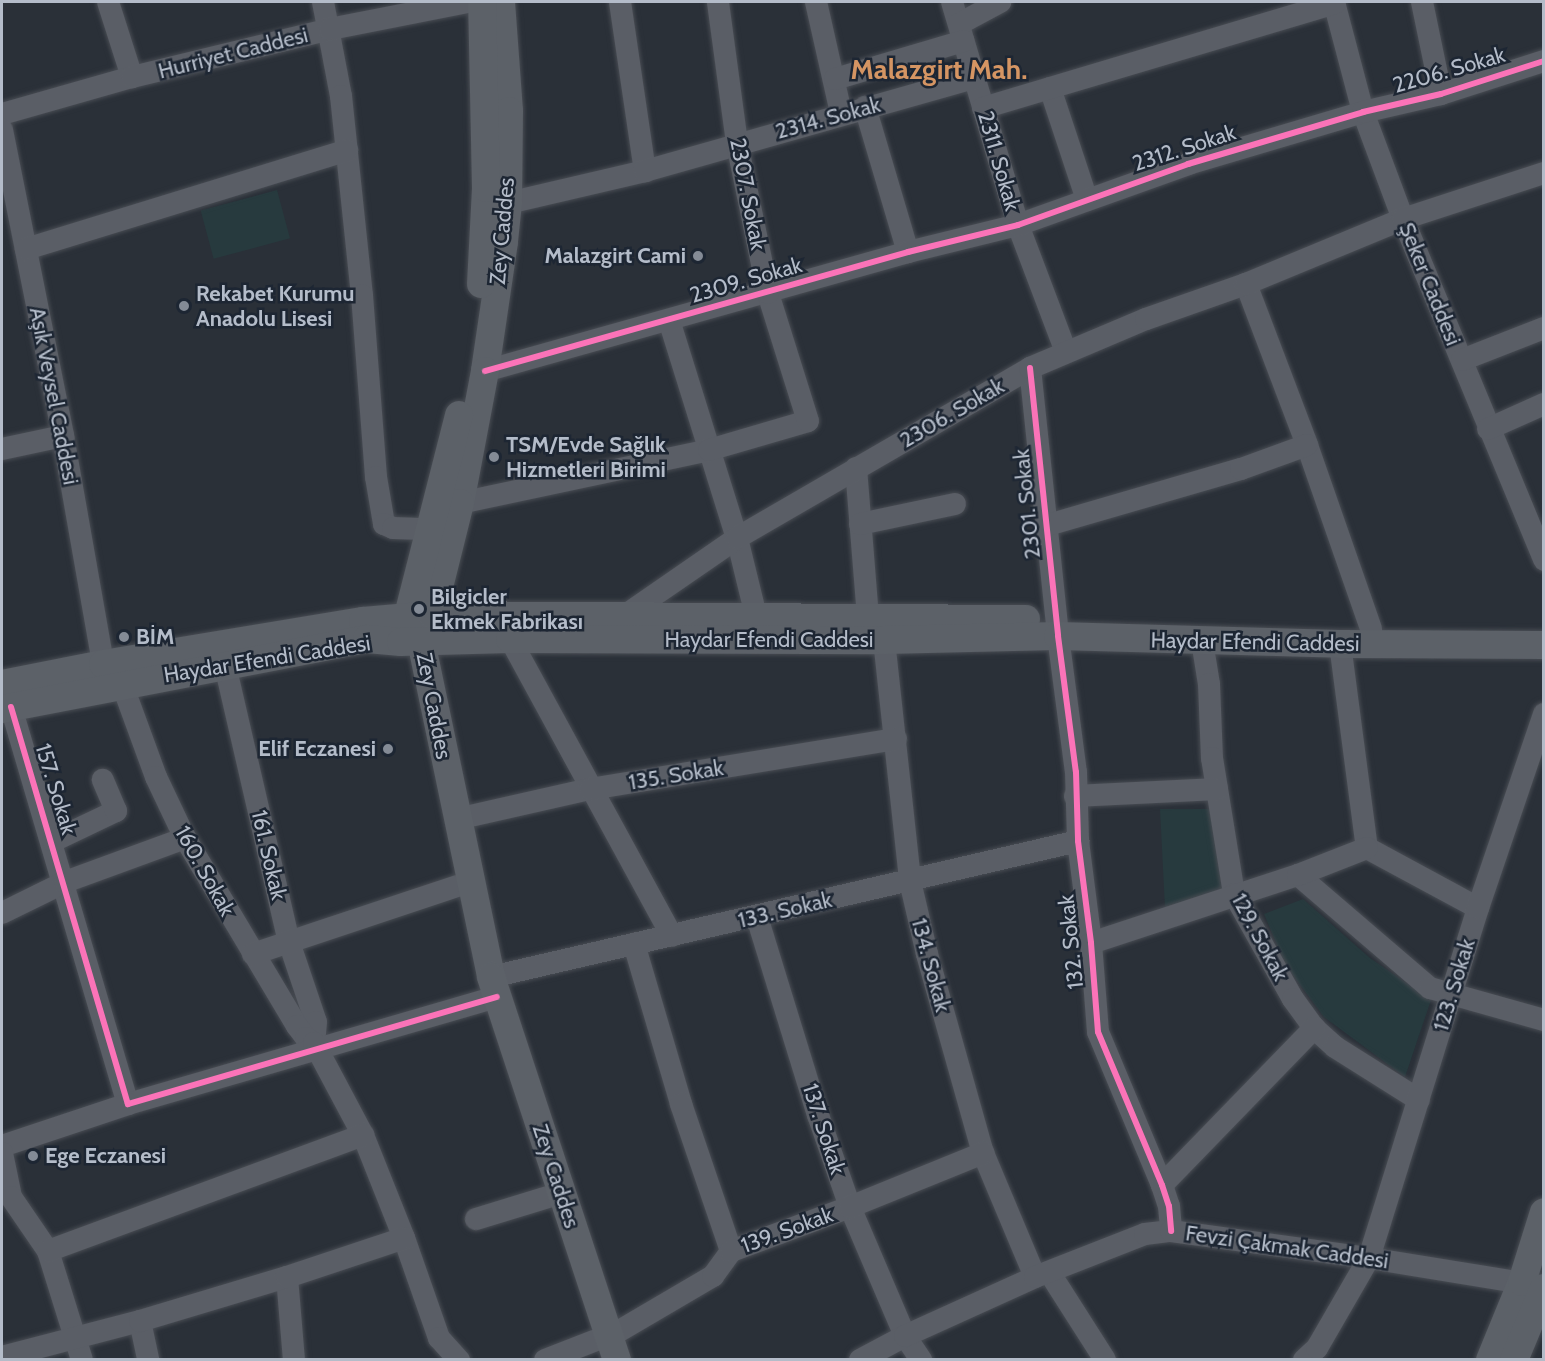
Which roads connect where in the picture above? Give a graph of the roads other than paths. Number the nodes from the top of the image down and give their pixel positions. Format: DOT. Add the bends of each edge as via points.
graph roads {
  1 [pos="108,2"];
  2 [pos="323,2"];
  3 [pos="468,2"];
  4 [pos="482,2"];
  5 [pos="501,2"];
  6 [pos="620,2"];
  7 [pos="718,2"];
  8 [pos="816,2"];
  9 [pos="952,2"];
  10 [pos="1000,2"];
  11 [pos="1335,2"];
  12 [pos="1422,2"];
  13 [pos="330,29"];
  14 [pos="961,33"];
  15 [pos="1544,62"];
  16 [pos="132,77"];
  17 [pos="973,78"];
  18 [pos="835,79"];
  19 [pos="1050,88"];
  20 [pos="1441,94"];
  21 [pos="865,107"];
  22 [pos="983,108"];
  23 [pos="1363,112"];
  24 [pos="841,113"];
  25 [pos="2,114"];
  26 [pos="2,130"];
  27 [pos="737,142"];
  28 [pos="347,150"];
  29 [pos="645,171"];
  30 [pos="1544,173"];
  31 [pos="1087,200"];
  32 [pos="508,203"];
  33 [pos="1403,219"];
  34 [pos="1018,225"];
  35 [pos="26,249"];
  36 [pos="908,252"];
  37 [pos="1246,284"];
  38 [pos="768,293"];
  39 [pos="669,320"];
  40 [pos="1544,328"];
  41 [pos="1066,352"];
  42 [pos="1462,360"];
  43 [pos="1030,368"];
  44 [pos="485,372"];
  45 [pos="1544,404"];
  46 [pos="1488,429"];
  47 [pos="63,436"];
  48 [pos="1307,445"];
  49 [pos="2,449"];
  50 [pos="709,450"];
  51 [pos="856,468"];
  52 [pos="460,503"];
  53 [pos="955,504"];
  54 [pos="860,524"];
  55 [pos="1048,525"];
  56 [pos="430,529"];
  57 [pos="737,537"];
  58 [pos="1544,560"];
  59 [pos="627,614"];
  60 [pos="756,615"];
  61 [pos="868,616"];
  62 [pos="1057,628"];
  63 [pos="416,629"];
  64 [pos="1371,629"];
  65 [pos="1544,631"];
  66 [pos="510,639"];
  67 [pos="884,640"];
  68 [pos="1203,641"];
  69 [pos="1340,644"];
  70 [pos="1544,645"];
  71 [pos="103,664"];
  72 [pos="225,665"];
  73 [pos="122,684"];
  74 [pos="4,693"];
  75 [pos="1544,714"];
  76 [pos="896,739"];
  77 [pos="103,780"];
  78 [pos="590,789"];
  79 [pos="1217,789"];
  80 [pos="1076,796"];
  81 [pos="457,819"];
  82 [pos="185,838"];
  83 [pos="53,841"];
  84 [pos="1078,841"];
  85 [pos="1368,848"];
  86 [pos="1298,875"];
  87 [pos="910,881"];
  88 [pos="65,882"];
  89 [pos="457,886"];
  90 [pos="1234,894"];
  91 [pos="1478,908"];
  92 [pos="2,913"];
  93 [pos="757,917"];
  94 [pos="672,936"];
  95 [pos="289,942"];
  96 [pos="1091,943"];
  97 [pos="634,944"];
  98 [pos="253,954"];
  99 [pos="491,991"];
  100 [pos="1450,995"];
  101 [pos="1544,1020"];
  102 [pos="1314,1028"];
  103 [pos="316,1047"];
  104 [pos="1419,1100"];
  105 [pos="128,1104"];
  106 [pos="363,1135"];
  107 [pos="2,1146"];
  108 [pos="2,1153"];
  109 [pos="982,1153"];
  110 [pos="1162,1185"];
  111 [pos="548,1197"];
  112 [pos="6,1198"];
  113 [pos="850,1207"];
  114 [pos="1544,1212"];
  115 [pos="476,1219"];
  116 [pos="1171,1231"];
  117 [pos="404,1238"];
  118 [pos="48,1251"];
  119 [pos="731,1251"];
  120 [pos="1369,1258"];
  121 [pos="1042,1274"];
  122 [pos="287,1277"];
  123 [pos="1536,1286"];
  124 [pos="140,1321"];
  125 [pos="906,1336"];
  126 [pos="75,1337"];
  127 [pos="439,1338"];
  128 [pos="605,1349"];
  129 [pos="2,1357"];
  130 [pos="82,1359"];
  131 [pos="148,1359"];
  132 [pos="294,1359"];
  133 [pos="432,1359"];
  134 [pos="459,1359"];
  135 [pos="545,1359"];
  136 [pos="860,1359"];
  137 [pos="921,1359"];
  138 [pos="1105,1359"];
  139 [pos="1304,1359"];
  140 [pos="1490,1359"];
  141 [pos="1514,1359"];
  1 -- 16 [label="street"];
  2 -- 13 [label="street"];
  3 -- 13 [label="street, Hurriyet Caddesi"];
  4 -- 56 [label="main road, Zey Caddes" via="486,188 480,303 460,410"];
  5 -- 32 [label="main road, Zey Caddes" via="509,111"];
  6 -- 29 [label="street"];
  7 -- 27 [label="street, 2307. Sokak"];
  8 -- 18 [label="street"];
  9 -- 14 [label="street, 2311. Sokak"];
  10 -- 14 [label="street"];
  11 -- 19 [label="street"];
  11 -- 23 [label="street, Şeker Caddesi"];
  12 -- 20 [label="street"];
  13 -- 16 [label="street, Hurriyet Caddesi"];
  13 -- 28 [label="street"];
  14 -- 17 [label="street, 2311. Sokak"];
  14 -- 18 [label="street"];
  15 -- 20 [label="street, 2206. Sokak"];
  16 -- 25 [label="street, Hurriyet Caddesi"];
  17 -- 21 [label="street, 2314. Sokak"];
  17 -- 22 [label="street, 2311. Sokak"];
  18 -- 24 [label="street"];
  19 -- 22 [label="street"];
  19 -- 31 [label="street"];
  20 -- 23 [label="street, 2206. Sokak"];
  21 -- 24 [label="street, 2314. Sokak"];
  21 -- 36 [label="street"];
  22 -- 34 [label="street, 2311. Sokak"];
  23 -- 31 [label="street, 2312. Sokak" via="1188,164"];
  23 -- 33 [label="street, Şeker Caddesi"];
  24 -- 27 [label="street, 2314. Sokak"];
  26 -- 35 [label="street, Aşık Veysel Caddesi"];
  27 -- 29 [label="street, 2314. Sokak"];
  27 -- 38 [label="street, 2307. Sokak"];
  28 -- 35 [label="street"];
  28 -- 56 [label="street" via="376,477 384,524 393,528"];
  29 -- 32 [label="street, 2314. Sokak"];
  30 -- 33 [label="street, 2306. Sokak"];
  31 -- 34 [label="street, 2312. Sokak"];
  32 -- 44 [label="main road, Zey Caddes"];
  33 -- 37 [label="street, 2306. Sokak"];
  33 -- 42 [label="street, Şeker Caddesi"];
  34 -- 36 [label="street, 2309. Sokak"];
  34 -- 41 [label="street, 2311. Sokak"];
  35 -- 47 [label="street, Aşık Veysel Caddesi"];
  36 -- 38 [label="street, 2309. Sokak"];
  37 -- 41 [label="street, 2306. Sokak"];
  37 -- 48 [label="street"];
  38 -- 39 [label="street, 2309. Sokak"];
  38 -- 50 [label="street, 2307. Sokak" via="808,421"];
  39 -- 44 [label="street, 2309. Sokak"];
  39 -- 50 [label="street"];
  40 -- 42 [label="street"];
  41 -- 43 [label="street, 2306. Sokak"];
  42 -- 46 [label="street, Şeker Caddesi"];
  43 -- 51 [label="street, 2306. Sokak"];
  43 -- 55 [label="street, 2301. Sokak"];
  44 -- 52 [label="main road, Zey Caddes"];
  45 -- 46 [label="street"];
  46 -- 58 [label="street, Şeker Caddesi"];
  47 -- 49 [label="street"];
  47 -- 71 [label="street, Aşık Veysel Caddesi"];
  48 -- 55 [label="street" via="1241,469"];
  48 -- 64 [label="street"];
  50 -- 52 [label="street"];
  50 -- 57 [label="street"];
  51 -- 54 [label="street"];
  51 -- 57 [label="street, 2306. Sokak"];
  52 -- 63 [label="main road, Zey Caddes"];
  53 -- 54 [label="street"];
  54 -- 61 [label="street"];
  55 -- 62 [label="street, 2301. Sokak"];
  56 -- 63 [label="main road, Zey Caddes"];
  57 -- 59 [label="street, 2306. Sokak"];
  57 -- 60 [label="street"];
  59 -- 60 [label="main road, Haydar Efendi Caddesi"];
  59 -- 63 [label="main road, Haydar Efendi Caddesi"];
  60 -- 61 [label="main road, Haydar Efendi Caddesi"];
  61 -- 62 [label="main road, Haydar Efendi Caddesi"];
  62 -- 64 [label="main road, Haydar Efendi Caddesi"];
  62 -- 67 [label="main road, Haydar Efendi Caddesi"];
  62 -- 68 [label="main road, Haydar Efendi Caddesi"];
  62 -- 80 [label="street, 132. Sokak"];
  63 -- 66 [label="main road, Haydar Efendi Caddesi"];
  63 -- 71 [label="main road, Haydar Efendi Caddesi" via="363,621"];
  63 -- 72 [label="main road, Haydar Efendi Caddesi"];
  63 -- 81 [label="main road, Zey Caddes"];
  63 -- 89 [label="main road, Zey Caddes"];
  64 -- 65 [label="main road, Haydar Efendi Caddesi"];
  66 -- 67 [label="main road, Haydar Efendi Caddesi"];
  66 -- 78 [label="street"];
  67 -- 76 [label="street, 134. Sokak"];
  68 -- 69 [label="main road, Haydar Efendi Caddesi"];
  68 -- 79 [label="street, 129. Sokak"];
  69 -- 70 [label="main road, Haydar Efendi Caddesi"];
  69 -- 85 [label="street"];
  71 -- 74 [label="main road, Haydar Efendi Caddesi"];
  72 -- 73 [label="main road, Haydar Efendi Caddesi"];
  72 -- 95 [label="street, 161. Sokak"];
  73 -- 74 [label="main road, Haydar Efendi Caddesi"];
  73 -- 82 [label="street, 160. Sokak" via="156,777"];
  74 -- 83 [label="street, 157. Sokak"];
  75 -- 91 [label="street, 123. Sokak"];
  76 -- 78 [label="street, 135. Sokak"];
  76 -- 87 [label="street, 134. Sokak"];
  77 -- 83 [label="street" via="116,811"];
  78 -- 81 [label="street, 135. Sokak"];
  78 -- 94 [label="street"];
  79 -- 80 [label="street"];
  79 -- 90 [label="street, 129. Sokak"];
  80 -- 84 [label="street, 132. Sokak"];
  81 -- 99 [label="main road, Zey Caddes"];
  82 -- 88 [label="street"];
  82 -- 98 [label="street, 160. Sokak"];
  83 -- 88 [label="street, 157. Sokak"];
  84 -- 87 [label="street, 133. Sokak"];
  84 -- 96 [label="street, 132. Sokak"];
  85 -- 86 [label="street"];
  85 -- 91 [label="street"];
  86 -- 90 [label="street"];
  86 -- 100 [label="street" via="1430,988"];
  87 -- 93 [label="street, 133. Sokak"];
  87 -- 109 [label="street, 134. Sokak"];
  88 -- 92 [label="street"];
  88 -- 105 [label="street, 157. Sokak"];
  89 -- 95 [label="street"];
  89 -- 99 [label="main road, Zey Caddes"];
  90 -- 96 [label="street"];
  90 -- 102 [label="street, 129. Sokak" via="1293,999"];
  91 -- 100 [label="street, 123. Sokak"];
  93 -- 94 [label="street, 133. Sokak"];
  93 -- 113 [label="street, 137. Sokak"];
  94 -- 97 [label="street, 133. Sokak"];
  95 -- 98 [label="street"];
  95 -- 103 [label="street, 161. Sokak" via="316,1022"];
  96 -- 110 [label="street, 132. Sokak" via="1098,1032"];
  97 -- 99 [label="street, 133. Sokak"];
  97 -- 119 [label="street" via="681,1104"];
  98 -- 103 [label="street, 160. Sokak" via="297,1026"];
  99 -- 103 [label="street, 133. Sokak"];
  99 -- 111 [label="main road, Zey Caddes"];
  99 -- 128 [label="main road, Zey Caddes"];
  100 -- 101 [label="street"];
  100 -- 104 [label="street, 123. Sokak"];
  102 -- 104 [label="street, 129. Sokak" via="1335,1047"];
  102 -- 110 [label="street"];
  103 -- 105 [label="street, 133. Sokak"];
  103 -- 106 [label="street"];
  104 -- 120 [label="street, 123. Sokak"];
  105 -- 107 [label="street, 133. Sokak"];
  106 -- 117 [label="street"];
  106 -- 118 [label="street"];
  108 -- 112 [label="street"];
  109 -- 113 [label="street, 139. Sokak"];
  109 -- 121 [label="street, 134. Sokak"];
  110 -- 116 [label="street, 132. Sokak"];
  111 -- 115 [label="street"];
  111 -- 128 [label="main road, Zey Caddes"];
  112 -- 118 [label="street"];
  113 -- 119 [label="street, 139. Sokak"];
  113 -- 125 [label="street, 137. Sokak"];
  114 -- 123 [label="main road"];
  116 -- 120 [label="street, Fevzi Çakmak Caddesi"];
  116 -- 121 [label="street, Fevzi Çakmak Caddesi" via="1145,1234"];
  117 -- 122 [label="street"];
  117 -- 127 [label="street"];
  118 -- 126 [label="street"];
  119 -- 128 [label="street, 139. Sokak" via="713,1276"];
  120 -- 123 [label="street, Fevzi Çakmak Caddesi"];
  120 -- 139 [label="street, 123. Sokak" via="1317,1348"];
  121 -- 125 [label="street, Fevzi Çakmak Caddesi"];
  121 -- 138 [label="street, 134. Sokak"];
  122 -- 124 [label="street"];
  122 -- 132 [label="street"];
  123 -- 140 [label="main road"];
  123 -- 141 [label="main road"];
  124 -- 126 [label="street"];
  124 -- 131 [label="street"];
  125 -- 136 [label="street, Fevzi Çakmak Caddesi"];
  125 -- 137 [label="street, 137. Sokak"];
  126 -- 129 [label="street"];
  126 -- 130 [label="street"];
  127 -- 133 [label="street"];
  127 -- 134 [label="street"];
  128 -- 135 [label="street, 139. Sokak"];
}
